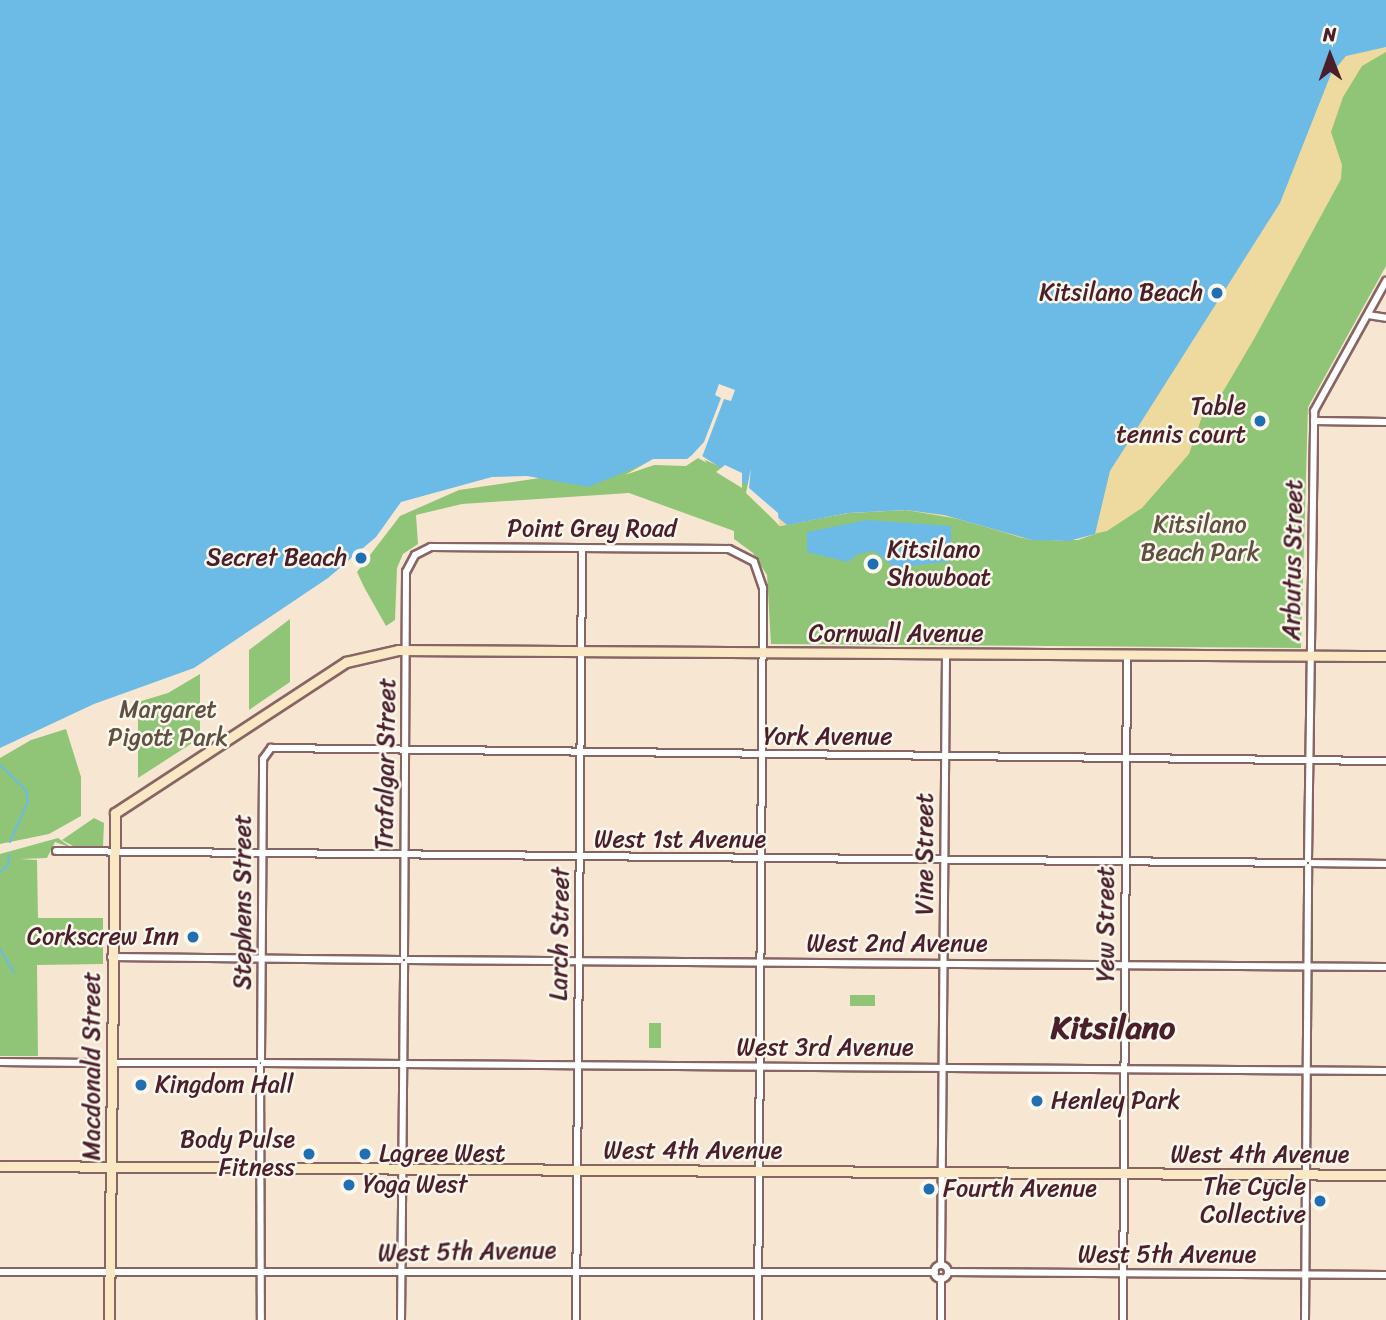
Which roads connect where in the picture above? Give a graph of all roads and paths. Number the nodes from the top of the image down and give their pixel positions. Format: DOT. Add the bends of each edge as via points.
graph roads {
  1 [pos="1386,281"];
  2 [pos="1368,315"];
  3 [pos="1386,318"];
  4 [pos="1314,421"];
  5 [pos="1386,422"];
  6 [pos="582,548"];
  7 [pos="406,572"];
  8 [pos="406,650"];
  9 [pos="582,651"];
  10 [pos="763,652"];
  11 [pos="946,653"];
  12 [pos="1127,654"];
  13 [pos="1311,656"];
  14 [pos="1386,656"];
  15 [pos="271,748"];
  16 [pos="406,751"];
  17 [pos="580,754"];
  18 [pos="762,756"];
  19 [pos="945,756"];
  20 [pos="1127,758"];
  21 [pos="1309,760"];
  22 [pos="1386,761"];
  23 [pos="56,851"];
  24 [pos="113,853"];
  25 [pos="262,853"];
  26 [pos="404,855"];
  27 [pos="580,858"];
  28 [pos="761,860"];
  29 [pos="944,862"];
  30 [pos="1126,862"];
  31 [pos="1308,863"];
  32 [pos="1386,864"];
  33 [pos="111,957"];
  34 [pos="261,959"];
  35 [pos="404,960"];
  36 [pos="579,961"];
  37 [pos="761,963"];
  38 [pos="944,964"];
  39 [pos="1125,965"];
  40 [pos="1307,966"];
  41 [pos="1386,967"];
  42 [pos="0,1062"];
  43 [pos="91,1063"];
  44 [pos="111,1063"];
  45 [pos="261,1063"];
  46 [pos="403,1064"];
  47 [pos="578,1066"];
  48 [pos="760,1067"];
  49 [pos="943,1068"];
  50 [pos="1125,1069"];
  51 [pos="1306,1071"];
  52 [pos="1386,1071"];
  53 [pos="0,1166"];
  54 [pos="110,1167"];
  55 [pos="261,1168"];
  56 [pos="402,1168"];
  57 [pos="577,1169"];
  58 [pos="759,1170"];
  59 [pos="942,1172"];
  60 [pos="1124,1173"];
  61 [pos="1305,1174"];
  62 [pos="1386,1175"];
  63 [pos="942,1265"];
  64 [pos="577,1270"];
  65 [pos="402,1271"];
  66 [pos="758,1271"];
  67 [pos="0,1272"];
  68 [pos="110,1272"];
  69 [pos="935,1272"];
  70 [pos="948,1272"];
  71 [pos="261,1273"];
  72 [pos="1123,1274"];
  73 [pos="1305,1275"];
  74 [pos="1386,1275"];
  75 [pos="941,1278"];
  76 [pos="109,1320"];
  77 [pos="261,1320"];
  78 [pos="401,1320"];
  79 [pos="576,1320"];
  80 [pos="758,1320"];
  81 [pos="941,1320"];
  82 [pos="1123,1320"];
  83 [pos="1305,1320"];
  1 -- 2 [label="street, Arbutus Street"];
  2 -- 3 [label="street"];
  2 -- 4 [label="street, Arbutus Street" via="1315,408"];
  4 -- 5 [label="street"];
  4 -- 13 [label="street, Arbutus Street"];
  6 -- 7 [label="street, Point Grey Road" via="432,547 415,555"];
  6 -- 9 [label="street, Larch Street"];
  6 -- 10 [label="street, Point Grey Road" via="729,549 750,558 763,582"];
  7 -- 8 [label="street, Trafalgar Street"];
  8 -- 9 [label="main road, Cornwall Avenue"];
  8 -- 16 [label="street, Trafalgar Street"];
  8 -- 24 [label="main road, Macdonald Street" via="374,652 346,662 115,813"];
  9 -- 10 [label="main road, Cornwall Avenue"];
  9 -- 17 [label="street, Larch Street"];
  10 -- 11 [label="main road, Cornwall Avenue"];
  10 -- 18 [label="street"];
  11 -- 12 [label="main road, Cornwall Avenue"];
  11 -- 19 [label="street, Vine Street"];
  12 -- 13 [label="main road, Cornwall Avenue"];
  12 -- 20 [label="street, Yew Street"];
  13 -- 14 [label="main road, Cornwall Avenue"];
  13 -- 21 [label="street, Arbutus Street"];
  15 -- 16 [label="street, York Avenue"];
  15 -- 25 [label="street, Stephens Street" via="263,758"];
  16 -- 17 [label="street, York Avenue"];
  16 -- 26 [label="street, Trafalgar Street"];
  17 -- 18 [label="street, York Avenue"];
  17 -- 27 [label="street, Larch Street"];
  18 -- 19 [label="street, York Avenue"];
  18 -- 28 [label="street"];
  19 -- 20 [label="street, York Avenue"];
  19 -- 29 [label="street, Vine Street"];
  20 -- 21 [label="street, York Avenue"];
  20 -- 30 [label="street, Yew Street"];
  21 -- 22 [label="street, York Avenue"];
  21 -- 31 [label="street, Arbutus Street"];
  23 -- 24 [label="street, West 1st Avenue"];
  24 -- 25 [label="street, West 1st Avenue"];
  24 -- 33 [label="main road, Macdonald Street"];
  25 -- 26 [label="street, West 1st Avenue"];
  25 -- 34 [label="street, Stephens Street"];
  26 -- 27 [label="street, West 1st Avenue"];
  26 -- 35 [label="street, Trafalgar Street"];
  27 -- 28 [label="street, West 1st Avenue"];
  27 -- 36 [label="street, Larch Street"];
  28 -- 29 [label="street, West 1st Avenue"];
  28 -- 37 [label="street"];
  29 -- 30 [label="street, West 1st Avenue"];
  29 -- 38 [label="street, Vine Street"];
  30 -- 31 [label="street, West 1st Avenue"];
  30 -- 39 [label="street, Yew Street"];
  31 -- 32 [label="street, West 1st Avenue"];
  31 -- 40 [label="street, Arbutus Street"];
  33 -- 34 [label="street, West 2nd Avenue"];
  33 -- 44 [label="main road, Macdonald Street"];
  34 -- 35 [label="street, West 2nd Avenue"];
  34 -- 45 [label="street, Stephens Street"];
  35 -- 36 [label="street, West 2nd Avenue"];
  35 -- 46 [label="street, Trafalgar Street"];
  36 -- 37 [label="street, West 2nd Avenue"];
  36 -- 47 [label="street, Larch Street"];
  37 -- 38 [label="street, West 2nd Avenue"];
  37 -- 48 [label="street"];
  38 -- 39 [label="street, West 2nd Avenue"];
  38 -- 49 [label="street, Vine Street"];
  39 -- 40 [label="street, West 2nd Avenue"];
  39 -- 50 [label="street, Yew Street"];
  40 -- 41 [label="street, West 2nd Avenue"];
  40 -- 51 [label="street, Arbutus Street"];
  42 -- 43 [label="street"];
  44 -- 45 [label="street, West 3rd Avenue"];
  44 -- 54 [label="main road, Macdonald Street"];
  45 -- 46 [label="street, West 3rd Avenue"];
  45 -- 55 [label="street, Stephens Street"];
  46 -- 47 [label="street, West 3rd Avenue"];
  46 -- 56 [label="street, Trafalgar Street"];
  47 -- 48 [label="street, West 3rd Avenue"];
  47 -- 57 [label="street, Larch Street"];
  48 -- 49 [label="street, West 3rd Avenue"];
  48 -- 58 [label="street"];
  49 -- 50 [label="street, West 3rd Avenue"];
  49 -- 59 [label="street, Vine Street"];
  50 -- 51 [label="street, West 3rd Avenue"];
  50 -- 60 [label="street, Yew Street"];
  51 -- 52 [label="street, West 3rd Avenue"];
  51 -- 61 [label="street, Arbutus Street"];
  53 -- 54 [label="main road, West 4th Avenue"];
  54 -- 55 [label="main road, West 4th Avenue"];
  54 -- 68 [label="main road, Macdonald Street"];
  55 -- 56 [label="main road, West 4th Avenue"];
  55 -- 71 [label="street, Stephens Street"];
  56 -- 57 [label="main road, West 4th Avenue"];
  56 -- 65 [label="street, Trafalgar Street"];
  57 -- 58 [label="main road, West 4th Avenue"];
  57 -- 64 [label="street, Larch Street"];
  58 -- 59 [label="main road, West 4th Avenue"];
  58 -- 66 [label="street"];
  59 -- 60 [label="main road, West 4th Avenue"];
  59 -- 63 [label="street, Vine Street"];
  60 -- 61 [label="main road, West 4th Avenue"];
  60 -- 72 [label="street, Yew Street"];
  61 -- 62 [label="main road, West 4th Avenue"];
  61 -- 73 [label="street, Arbutus Street"];
  63 -- 69 [label="street"];
  63 -- 70 [label="street"];
  64 -- 65 [label="street, West 5th Avenue"];
  64 -- 66 [label="street, West 5th Avenue"];
  64 -- 79 [label="street, Larch Street"];
  65 -- 71 [label="street, West 5th Avenue"];
  65 -- 78 [label="street, Trafalgar Street"];
  66 -- 69 [label="street, West 5th Avenue"];
  66 -- 80 [label="street"];
  67 -- 68 [label="street, West 5th Avenue"];
  68 -- 71 [label="street, West 5th Avenue"];
  68 -- 76 [label="main road, Macdonald Street"];
  69 -- 75 [label="street"];
  70 -- 72 [label="street, West 5th Avenue"];
  70 -- 75 [label="street"];
  71 -- 77 [label="street, Stephens Street"];
  72 -- 73 [label="street, West 5th Avenue"];
  72 -- 82 [label="street, Yew Street"];
  73 -- 74 [label="street, West 5th Avenue"];
  73 -- 83 [label="street, Arbutus Street"];
  75 -- 81 [label="street"];
}
